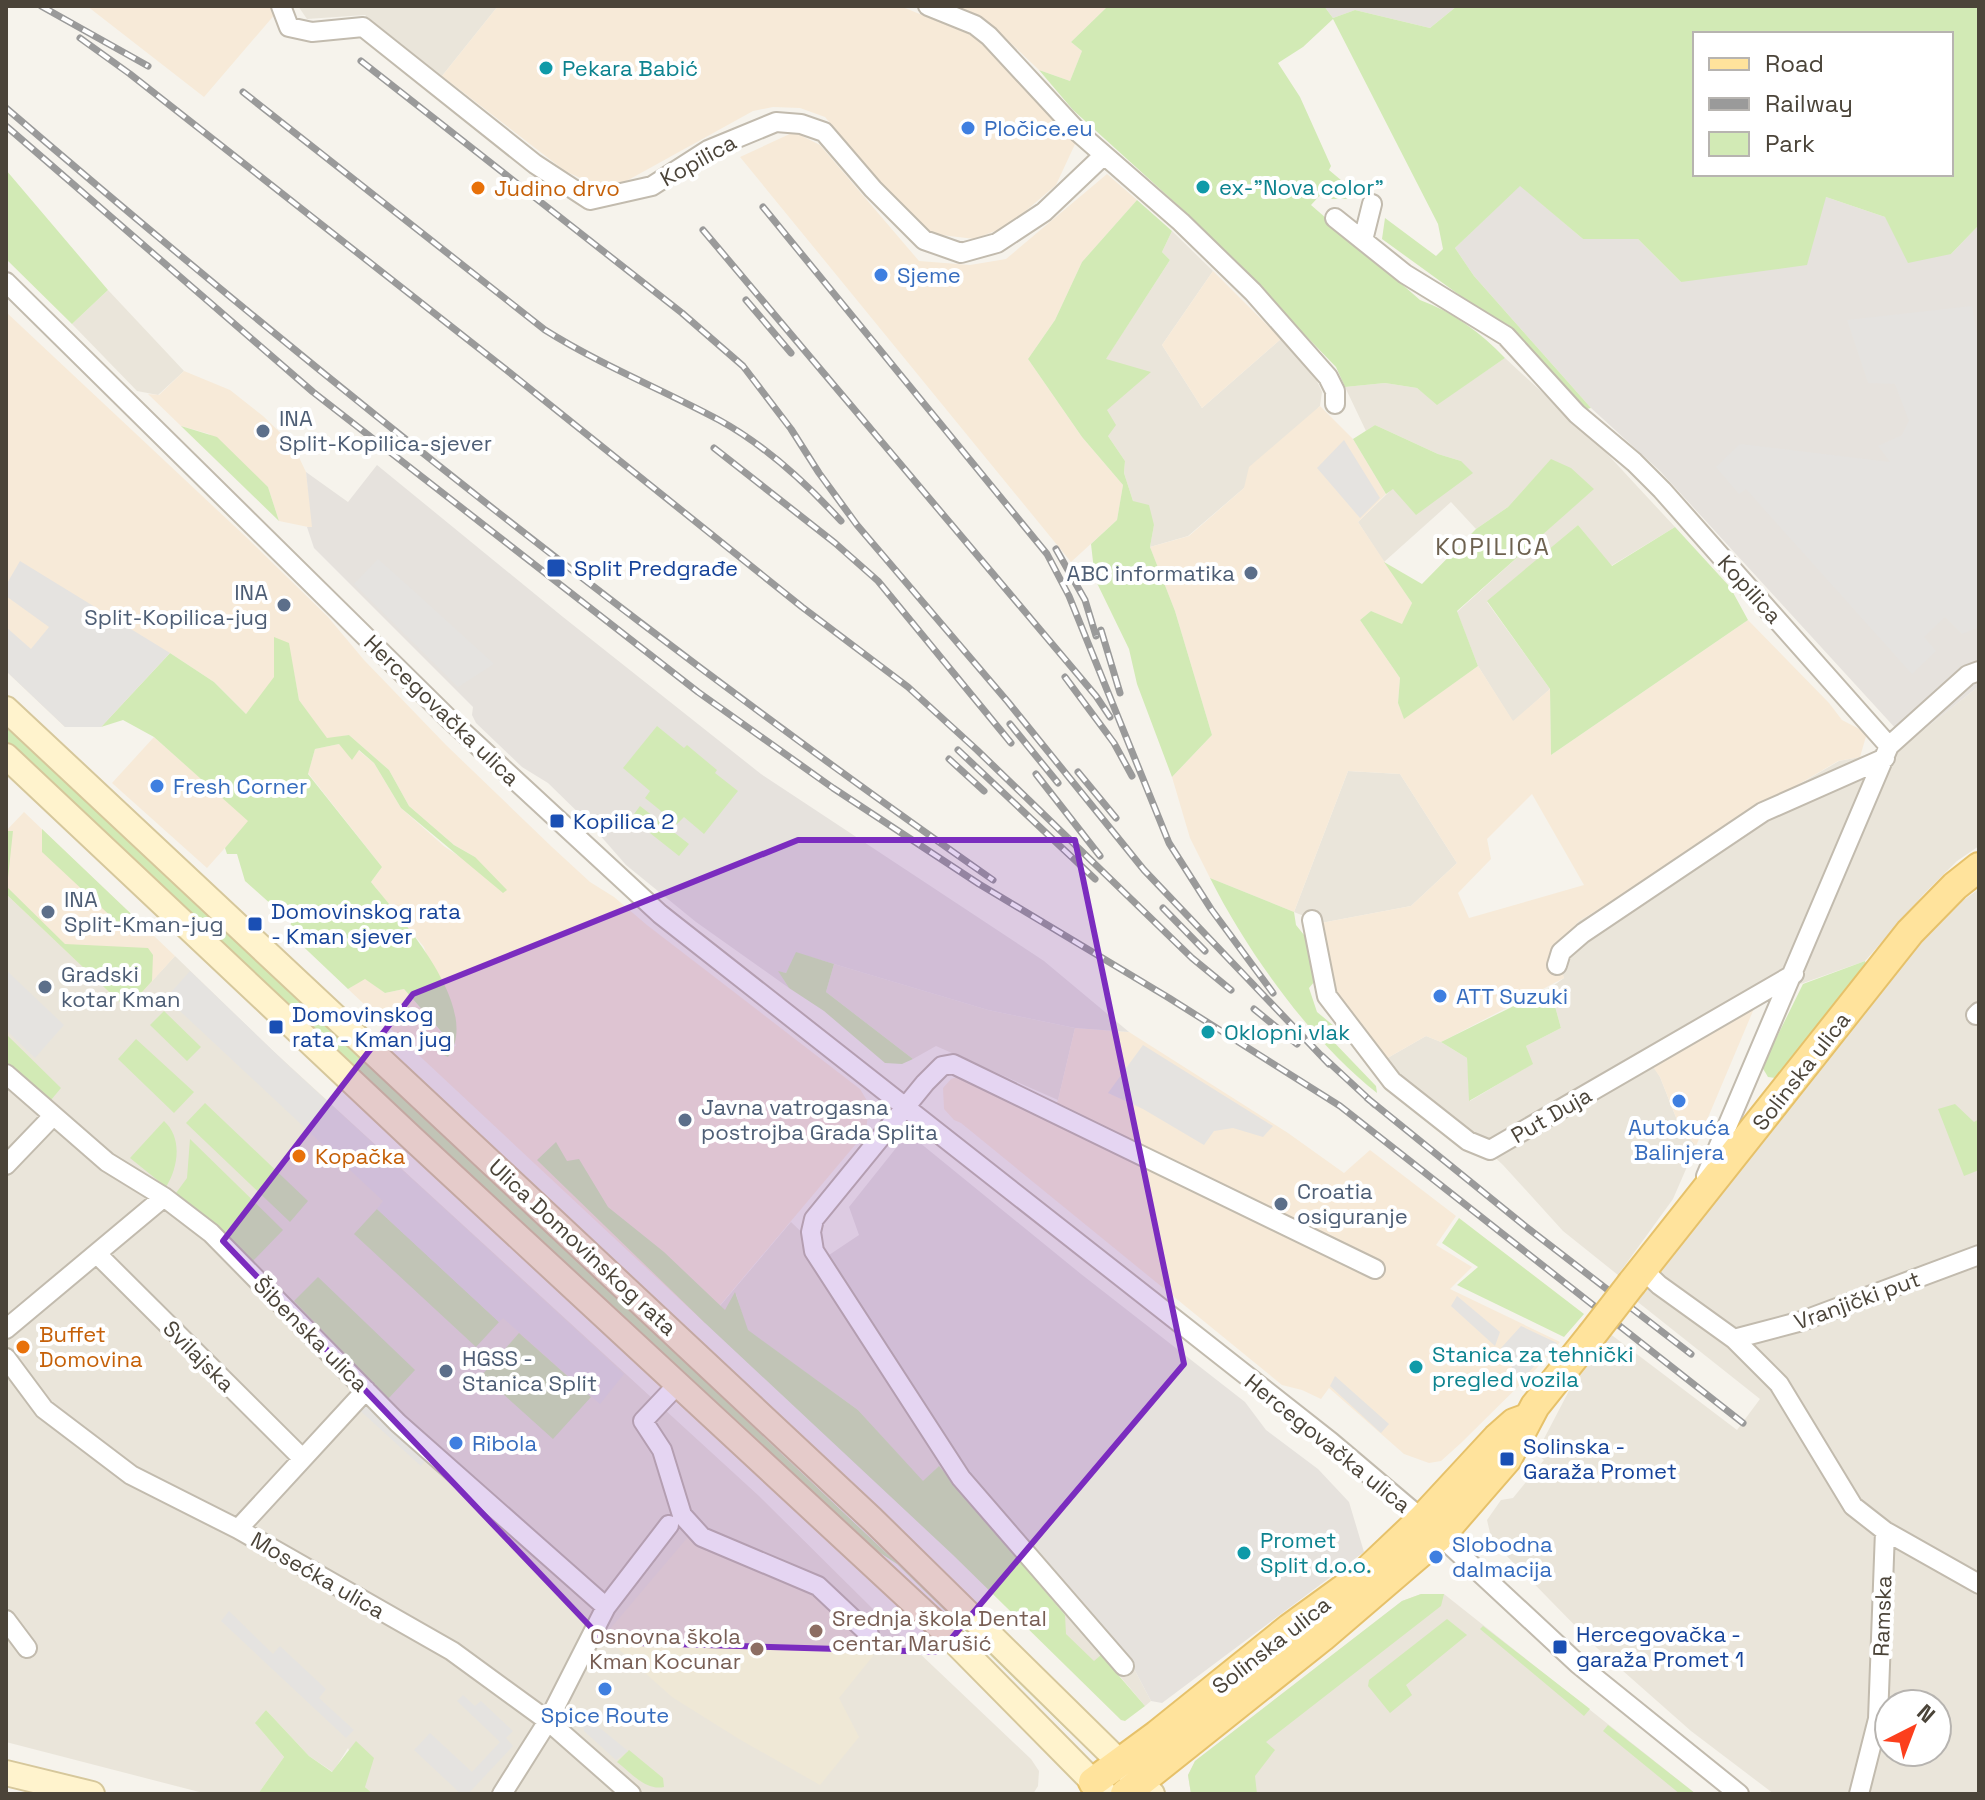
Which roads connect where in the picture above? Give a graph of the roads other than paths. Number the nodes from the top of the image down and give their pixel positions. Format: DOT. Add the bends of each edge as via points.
graph roads {
  1 [pos="281,6"];
  2 [pos="928,6"];
  3 [pos="1104,155"];
  4 [pos="1372,204"];
  5 [pos="1335,218"];
  6 [pos="1363,240"];
  7 [pos="6,282"];
  8 [pos="1335,404"];
  9 [pos="1979,671"];
  10 [pos="6,709"];
  11 [pos="1887,752"];
  12 [pos="6,756"];
  13 [pos="1979,867"];
  14 [pos="1312,920"];
  15 [pos="1557,965"];
  16 [pos="1794,974"];
  17 [pos="1753,1070"];
  18 [pos="6,1074"];
  19 [pos="1787,1091"];
  20 [pos="906,1105"];
  21 [pos="53,1116"];
  22 [pos="6,1165"];
  23 [pos="164,1197"];
  24 [pos="1691,1210"];
  25 [pos="97,1254"];
  26 [pos="1979,1255"];
  27 [pos="1375,1269"];
  28 [pos="1638,1277"];
  29 [pos="6,1329"];
  30 [pos="1734,1339"];
  31 [pos="6,1358"];
  32 [pos="678,1384"];
  33 [pos="366,1390"];
  34 [pos="302,1458"];
  35 [pos="669,1525"];
  36 [pos="1432,1527"];
  37 [pos="238,1529"];
  38 [pos="1885,1531"];
  39 [pos="1979,1584"];
  40 [pos="606,1607"];
  41 [pos="6,1620"];
  42 [pos="869,1634"];
  43 [pos="27,1648"];
  44 [pos="1124,1666"];
  45 [pos="548,1721"];
  46 [pos="6,1773"];
  47 [pos="1134,1783"];
  48 [pos="1091,1790"];
  49 [pos="92,1794"];
  50 [pos="502,1794"];
  51 [pos="631,1794"];
  52 [pos="1739,1794"];
  53 [pos="1859,1794"];
  1 -- 3 [label="street, Kopilica" via="289,27 312,32 363,27 535,164 590,200 652,186 708,150 776,122 801,124 824,132 924,240 961,253 997,243 1044,212"];
  2 -- 3 [label="street" via="989,36"];
  3 -- 8 [label="street" via="1253,292 1328,377"];
  4 -- 6 [label="street"];
  5 -- 6 [label="street, Kopilica"];
  6 -- 11 [label="street, Kopilica" via="1405,274 1506,336 1577,414 1662,490"];
  7 -- 20 [label="street, Hercegovačka ulica" via="557,821 660,914"];
  9 -- 11 [label="street" via="1968,675"];
  10 -- 47 [label="main road, Ulica Domovinskog rata" via="860,1508"];
  11 -- 15 [label="street" via="1763,812 1583,933 1561,952"];
  11 -- 16 [label="street"];
  12 -- 32 [label="main road, Ulica Domovinskog rata"];
  13 -- 19 [label="main road, Solinska ulica" via="1910,932"];
  14 -- 16 [label="street, Put Duja" via="1327,996 1392,1081 1468,1141 1490,1150"];
  16 -- 17 [label="street"];
  17 -- 19 [label="street" via="1760,1088 1769,1094"];
  17 -- 24 [label="street"];
  18 -- 21 [label="street, Šibenska ulica"];
  19 -- 24 [label="main road, Solinska ulica"];
  20 -- 27 [label="street" via="942,1066 953,1064"];
  20 -- 36 [label="street, Hercegovačka ulica"];
  20 -- 44 [label="street" via="814,1219 812,1244 961,1478"];
  21 -- 22 [label="street"];
  21 -- 23 [label="street, Šibenska ulica" via="107,1162"];
  23 -- 25 [label="street"];
  23 -- 33 [label="street, Šibenska ulica" via="211,1233"];
  24 -- 28 [label="main road, Solinska ulica"];
  25 -- 29 [label="street"];
  25 -- 34 [label="street, Svilajska"];
  26 -- 30 [label="street, Vranjički put" via="1802,1321"];
  28 -- 30 [label="street" via="1659,1285"];
  28 -- 36 [label="main road, Solinska ulica, bridge" via="1526,1419 1507,1459"];
  30 -- 38 [label="street" via="1779,1384 1853,1506"];
  31 -- 37 [label="street, Mosećka ulica" via="44,1409 131,1475"];
  32 -- 42 [label="street" via="643,1421 662,1450 682,1515 702,1537 818,1586"];
  32 -- 48 [label="main road, Ulica Domovinskog rata" via="944,1631"];
  33 -- 34 [label="street"];
  33 -- 40 [label="street, Šibenska ulica"];
  34 -- 37 [label="street"];
  35 -- 40 [label="street"];
  36 -- 47 [label="main road, Solinska ulica" via="1290,1628"];
  36 -- 52 [label="street, Hercegovačka ulica" via="1578,1664"];
  37 -- 45 [label="street, Mosećka ulica" via="452,1651"];
  38 -- 39 [label="street"];
  38 -- 53 [label="street, Ramska" via="1878,1719"];
  40 -- 45 [label="street"];
  41 -- 43 [label="street"];
  45 -- 50 [label="street"];
  45 -- 51 [label="street, Mosećka ulica"];
  46 -- 49 [label="main road"];
  47 -- 48 [label="main road, Solinska ulica"];
}
